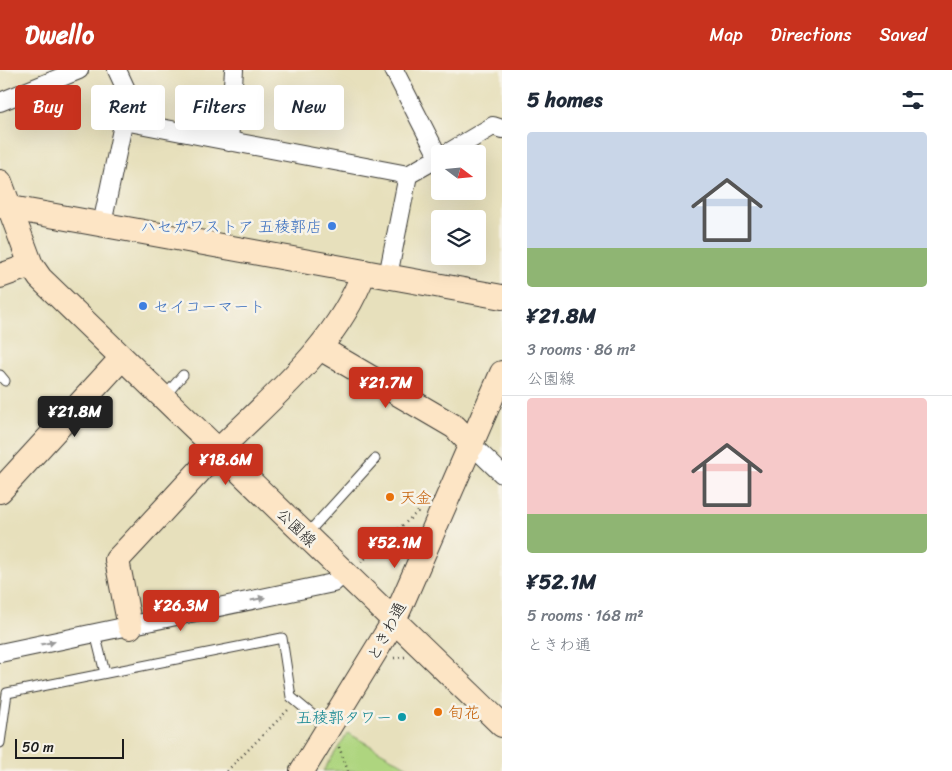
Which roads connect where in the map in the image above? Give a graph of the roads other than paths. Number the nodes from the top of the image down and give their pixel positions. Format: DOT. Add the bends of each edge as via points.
graph roads {
  1 [pos="78,70"];
  2 [pos="117,70"];
  3 [pos="234,70"];
  4 [pos="394,70"];
  5 [pos="123,85"];
  6 [pos="0,102"];
  7 [pos="165,129"];
  8 [pos="502,129"];
  9 [pos="122,130"];
  10 [pos="229,142"];
  11 [pos="434,145"];
  12 [pos="461,145"];
  13 [pos="431,162"];
  14 [pos="408,175"];
  15 [pos="0,182"];
  16 [pos="6,207"];
  17 [pos="102,224"];
  18 [pos="31,265"];
  19 [pos="364,272"];
  20 [pos="0,276"];
  21 [pos="388,276"];
  22 [pos="502,297"];
  23 [pos="320,348"];
  24 [pos="121,359"];
  25 [pos="502,374"];
  26 [pos="183,375"];
  27 [pos="163,398"];
  28 [pos="472,444"];
  29 [pos="219,451"];
  30 [pos="375,459"];
  31 [pos="502,474"];
  32 [pos="0,491"];
  33 [pos="306,535"];
  34 [pos="350,570"];
  35 [pos="394,621"];
  36 [pos="130,627"];
  37 [pos="95,633"];
  38 [pos="0,653"];
  39 [pos="105,674"];
  40 [pos="502,725"];
  41 [pos="333,735"];
  42 [pos="0,743"];
  43 [pos="302,771"];
  1 -- 6 [label="street"];
  2 -- 5 [label="street"];
  3 -- 10 [label="street"];
  4 -- 11 [label="street"];
  7 -- 10 [label="street"];
  8 -- 12 [label="street" via="493,126"];
  9 -- 17 [label="street"];
  10 -- 14 [label="street"];
  13 -- 14 [label="street"];
  14 -- 21 [label="street"];
  15 -- 16 [label="street, 公園線"];
  16 -- 17 [label="street"];
  16 -- 18 [label="street, 公園線"];
  17 -- 19 [label="street"];
  18 -- 20 [label="street"];
  18 -- 24 [label="street, 公園線"];
  19 -- 21 [label="street"];
  19 -- 23 [label="street" via="354,300"];
  21 -- 22 [label="street"];
  23 -- 28 [label="street" via="455,427"];
  23 -- 29 [label="street"];
  24 -- 27 [label="street, 公園線"];
  24 -- 32 [label="street"];
  25 -- 28 [label="street, ときわ通"];
  26 -- 27 [label="lane"];
  27 -- 29 [label="street, 公園線"];
  28 -- 31 [label="street"];
  28 -- 35 [label="street, ときわ通"];
  29 -- 33 [label="street, 公園線"];
  29 -- 36 [label="street" via="117,560"];
  30 -- 33 [label="lane"];
  33 -- 34 [label="street, 公園線"];
  34 -- 35 [label="street, 公園線"];
  36 -- 34 [label="street, one-way" via="333,583"];
  35 -- 40 [label="street, 公園線"];
  35 -- 41 [label="street, ときわ通"];
  36 -- 37 [label="street"];
  38 -- 37 [label="street, one-way"];
  37 -- 39 [label="lane"];
  39 -- 41 [label="lane" via="282,638 291,698"];
  39 -- 42 [label="lane" via="7,693"];
  41 -- 43 [label="street, ときわ通"];
}
